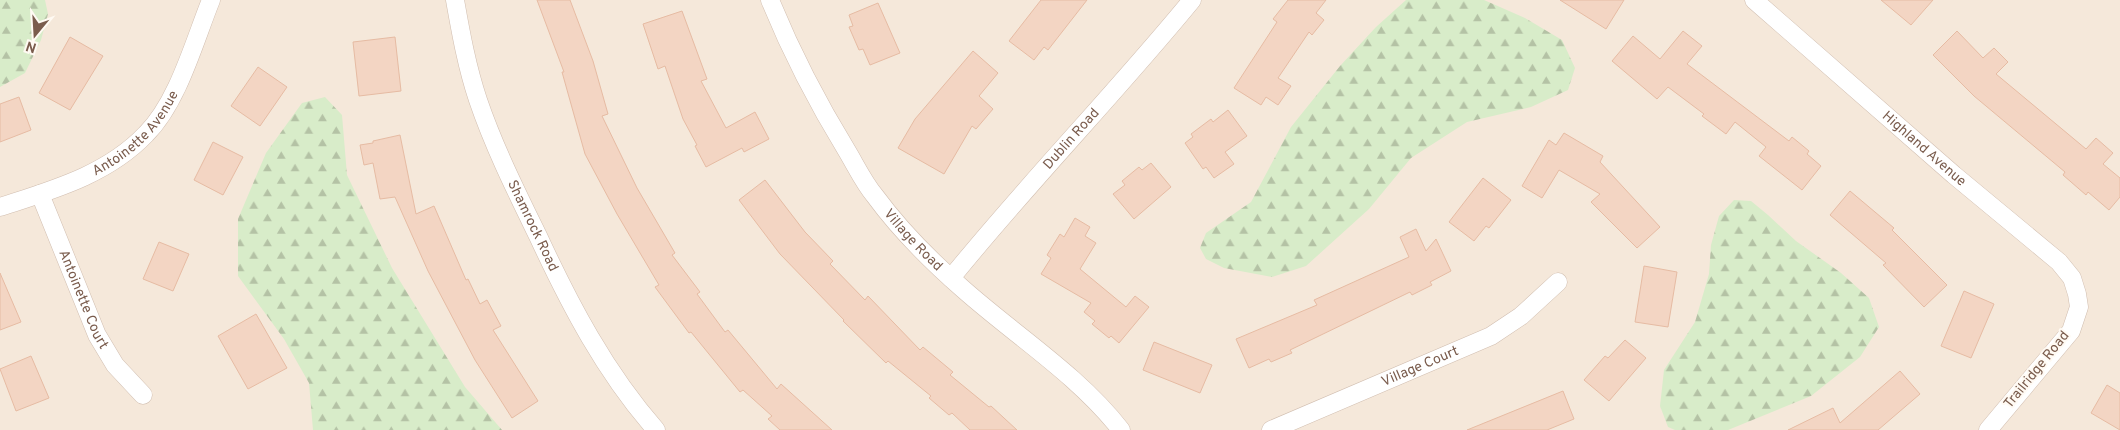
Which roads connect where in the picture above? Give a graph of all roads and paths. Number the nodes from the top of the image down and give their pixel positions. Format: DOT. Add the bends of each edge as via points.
graph roads {
  1 [pos="211,0"];
  2 [pos="455,0"];
  3 [pos="770,0"];
  4 [pos="1192,0"];
  5 [pos="1754,0"];
  6 [pos="40,194"];
  7 [pos="0,207"];
  8 [pos="952,278"];
  9 [pos="1558,282"];
  10 [pos="2079,307"];
  11 [pos="143,395"];
  12 [pos="656,430"];
  13 [pos="1121,430"];
  14 [pos="1271,430"];
  15 [pos="1988,430"];
  1 -- 6 [label="street, Antoinette Avenue" via="176,87 147,134 122,156 93,173"];
  2 -- 12 [label="street, Shamrock Road" via="468,66 500,156 569,302 606,365"];
  3 -- 8 [label="street, Village Road" via="826,117 874,196 908,236"];
  4 -- 8 [label="street, Dublin Road"];
  5 -- 10 [label="street, Highland Avenue" via="2059,262 2072,278"];
  6 -- 7 [label="street, Antoinette Avenue"];
  6 -- 11 [label="street, Antoinette Court" via="97,335 115,365"];
  8 -- 13 [label="street, Village Road" via="1046,357 1108,413"];
  9 -- 14 [label="street, Village Court" via="1521,316 1491,336"];
  10 -- 15 [label="street, Trailridge Road" via="2070,331"];
}
